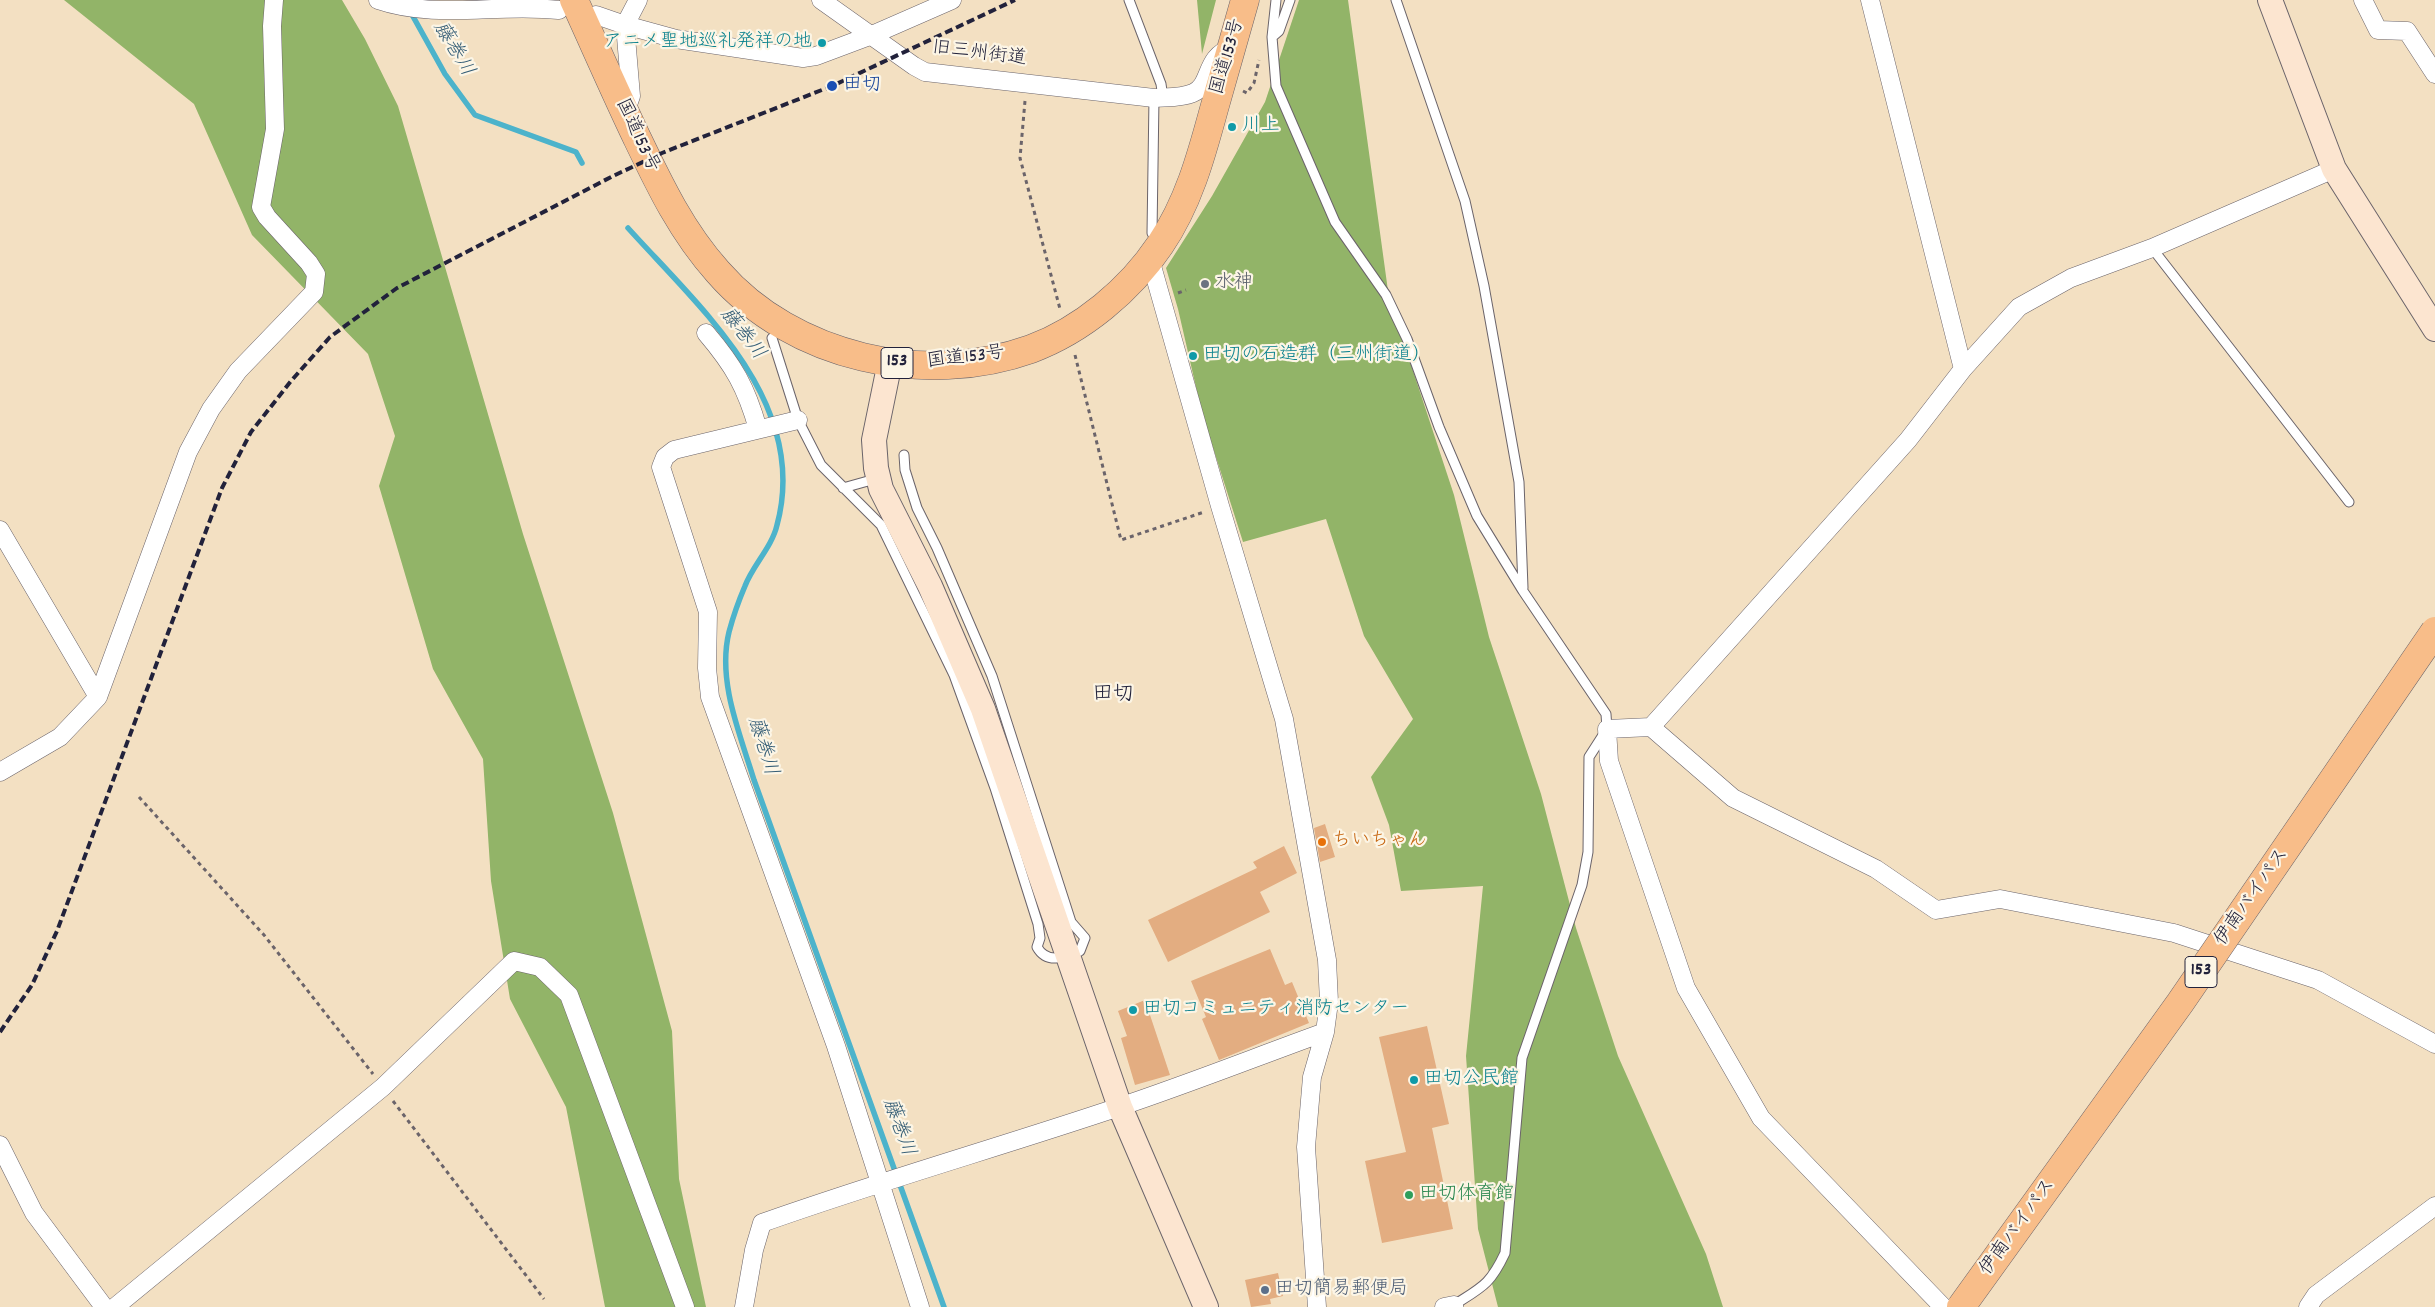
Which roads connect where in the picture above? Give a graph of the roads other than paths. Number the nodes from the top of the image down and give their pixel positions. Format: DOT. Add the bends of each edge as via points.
graph roads {
  1 [pos="274,0"];
  2 [pos="378,0"];
  3 [pos="638,0"];
  4 [pos="821,0"];
  5 [pos="952,0"];
  6 [pos="1129,0"];
  7 [pos="1245,0"];
  8 [pos="1276,0"];
  9 [pos="1290,0"];
  10 [pos="1396,0"];
  11 [pos="1870,0"];
  12 [pos="2271,0"];
  13 [pos="2363,0"];
  14 [pos="566,5"];
  15 [pos="596,15"];
  16 [pos="625,25"];
  17 [pos="872,36"];
  18 [pos="1272,38"];
  19 [pos="1232,48"];
  20 [pos="2435,74"];
  21 [pos="1159,98"];
  22 [pos="625,113"];
  23 [pos="2334,169"];
  24 [pos="2152,248"];
  25 [pos="1155,252"];
  26 [pos="2435,329"];
  27 [pos="706,333"];
  28 [pos="772,338"];
  29 [pos="890,362"];
  30 [pos="1963,369"];
  31 [pos="792,422"];
  32 [pos="761,429"];
  33 [pos="904,455"];
  34 [pos="905,470"];
  35 [pos="895,473"];
  36 [pos="868,481"];
  37 [pos="843,488"];
  38 [pos="2349,502"];
  39 [pos="0,530"];
  40 [pos="1523,591"];
  41 [pos="2435,631"];
  42 [pos="98,697"];
  43 [pos="1651,727"];
  44 [pos="1607,729"];
  45 [pos="0,772"];
  46 [pos="1067,956"];
  47 [pos="1325,1032"];
  48 [pos="2435,1044"];
  49 [pos="1120,1107"];
  50 [pos="0,1145"];
  51 [pos="880,1183"];
  52 [pos="2435,1206"];
  53 [pos="1451,1306"];
  54 [pos="104,1307"];
  55 [pos="115,1307"];
  56 [pos="685,1307"];
  57 [pos="744,1307"];
  58 [pos="920,1307"];
  59 [pos="1206,1307"];
  60 [pos="1317,1307"];
  61 [pos="1944,1307"];
  62 [pos="1961,1307"];
  63 [pos="2308,1307"];
  1 -- 42 [label="street" via="275,129 261,207 313,268 316,274 314,292 238,371 211,409 188,452"];
  2 -- 14 [label="street" via="398,7 426,9"];
  3 -- 16 [label="street"];
  4 -- 17 [label="street, 旧三州街道"];
  5 -- 17 [label="street"];
  6 -- 21 [label="lane" via="1160,84"];
  7 -- 19 [label="highway, 国道153号 / 153"];
  8 -- 18 [label="lane"];
  9 -- 18 [label="lane" via="1279,31"];
  10 -- 40 [label="lane" via="1465,201 1484,286 1519,482"];
  11 -- 30 [label="street"];
  12 -- 23 [label="street"];
  13 -- 20 [label="street" via="2378,30 2407,31"];
  14 -- 22 [label="highway, 国道153号 / 153"];
  15 -- 16 [label="street"];
  16 -- 17 [label="street" via="676,40 790,58 816,56"];
  16 -- 22 [label="street" via="631,96"];
  17 -- 21 [label="street, 旧三州街道" via="925,72"];
  18 -- 40 [label="lane" via="1276,86 1334,222 1386,295 1407,339 1439,427 1477,516"];
  19 -- 21 [label="street, 旧三州街道" via="1217,55 1202,85 1194,93"];
  19 -- 25 [label="highway, 国道153号 / 153" via="1199,165 1173,224"];
  21 -- 25 [label="lane" via="1152,233"];
  22 -- 29 [label="highway, 国道153号 / 153" via="665,197 690,238 719,274 774,320 819,344 844,353"];
  23 -- 24 [label="street"];
  23 -- 26 [label="street"];
  24 -- 30 [label="street" via="2071,278 2019,307"];
  24 -- 38 [label="lane"];
  25 -- 29 [label="highway, 国道153号 / 153" via="1122,289 1083,322 1030,349 958,364 928,366"];
  25 -- 47 [label="street" via="1220,506 1284,719 1327,960 1329,1002"];
  27 -- 32 [label="street" via="730,361 749,396"];
  28 -- 31 [label="lane"];
  29 -- 46 [label="street" via="874,440 881,489 930,586 983,708"];
  30 -- 43 [label="street" via="1908,440"];
  31 -- 32 [label="street"];
  31 -- 37 [label="lane" via="821,465"];
  32 -- 51 [label="street" via="674,450 665,457 661,467 708,612 710,697 836,1046"];
  33 -- 34 [label="lane"];
  34 -- 35 [label="lane"];
  34 -- 46 [label="lane" via="917,508 938,548 992,676 1071,922 1085,938 1080,951"];
  36 -- 37 [label="lane"];
  37 -- 46 [label="lane" via="881,525 954,675 995,788 1038,924 1040,938 1037,947 1040,953 1055,960"];
  39 -- 42 [label="street"];
  40 -- 44 [label="lane" via="1606,714"];
  41 -- 62 [label="highway, 伊南バイパス / 153, bridge" via="2180,1003"];
  42 -- 45 [label="street" via="60,737"];
  43 -- 44 [label="street"];
  43 -- 48 [label="street" via="1733,798 1876,869 1936,910 2000,899 2174,933 2318,980"];
  44 -- 53 [label="lane" via="1589,757 1588,852 1582,885 1522,1058 1505,1253 1495,1275 1484,1286"];
  44 -- 61 [label="street" via="1609,761 1686,988 1761,1118"];
  46 -- 49 [label="street"];
  47 -- 49 [label="street"];
  47 -- 60 [label="street" via="1312,1077 1306,1147"];
  49 -- 51 [label="street"];
  49 -- 59 [label="street"];
  50 -- 54 [label="street" via="34,1213"];
  51 -- 57 [label="street" via="762,1223"];
  51 -- 58 [label="street"];
  52 -- 63 [label="street" via="2316,1295"];
  55 -- 56 [label="street" via="383,1087 514,961 540,967 569,995"];
}
